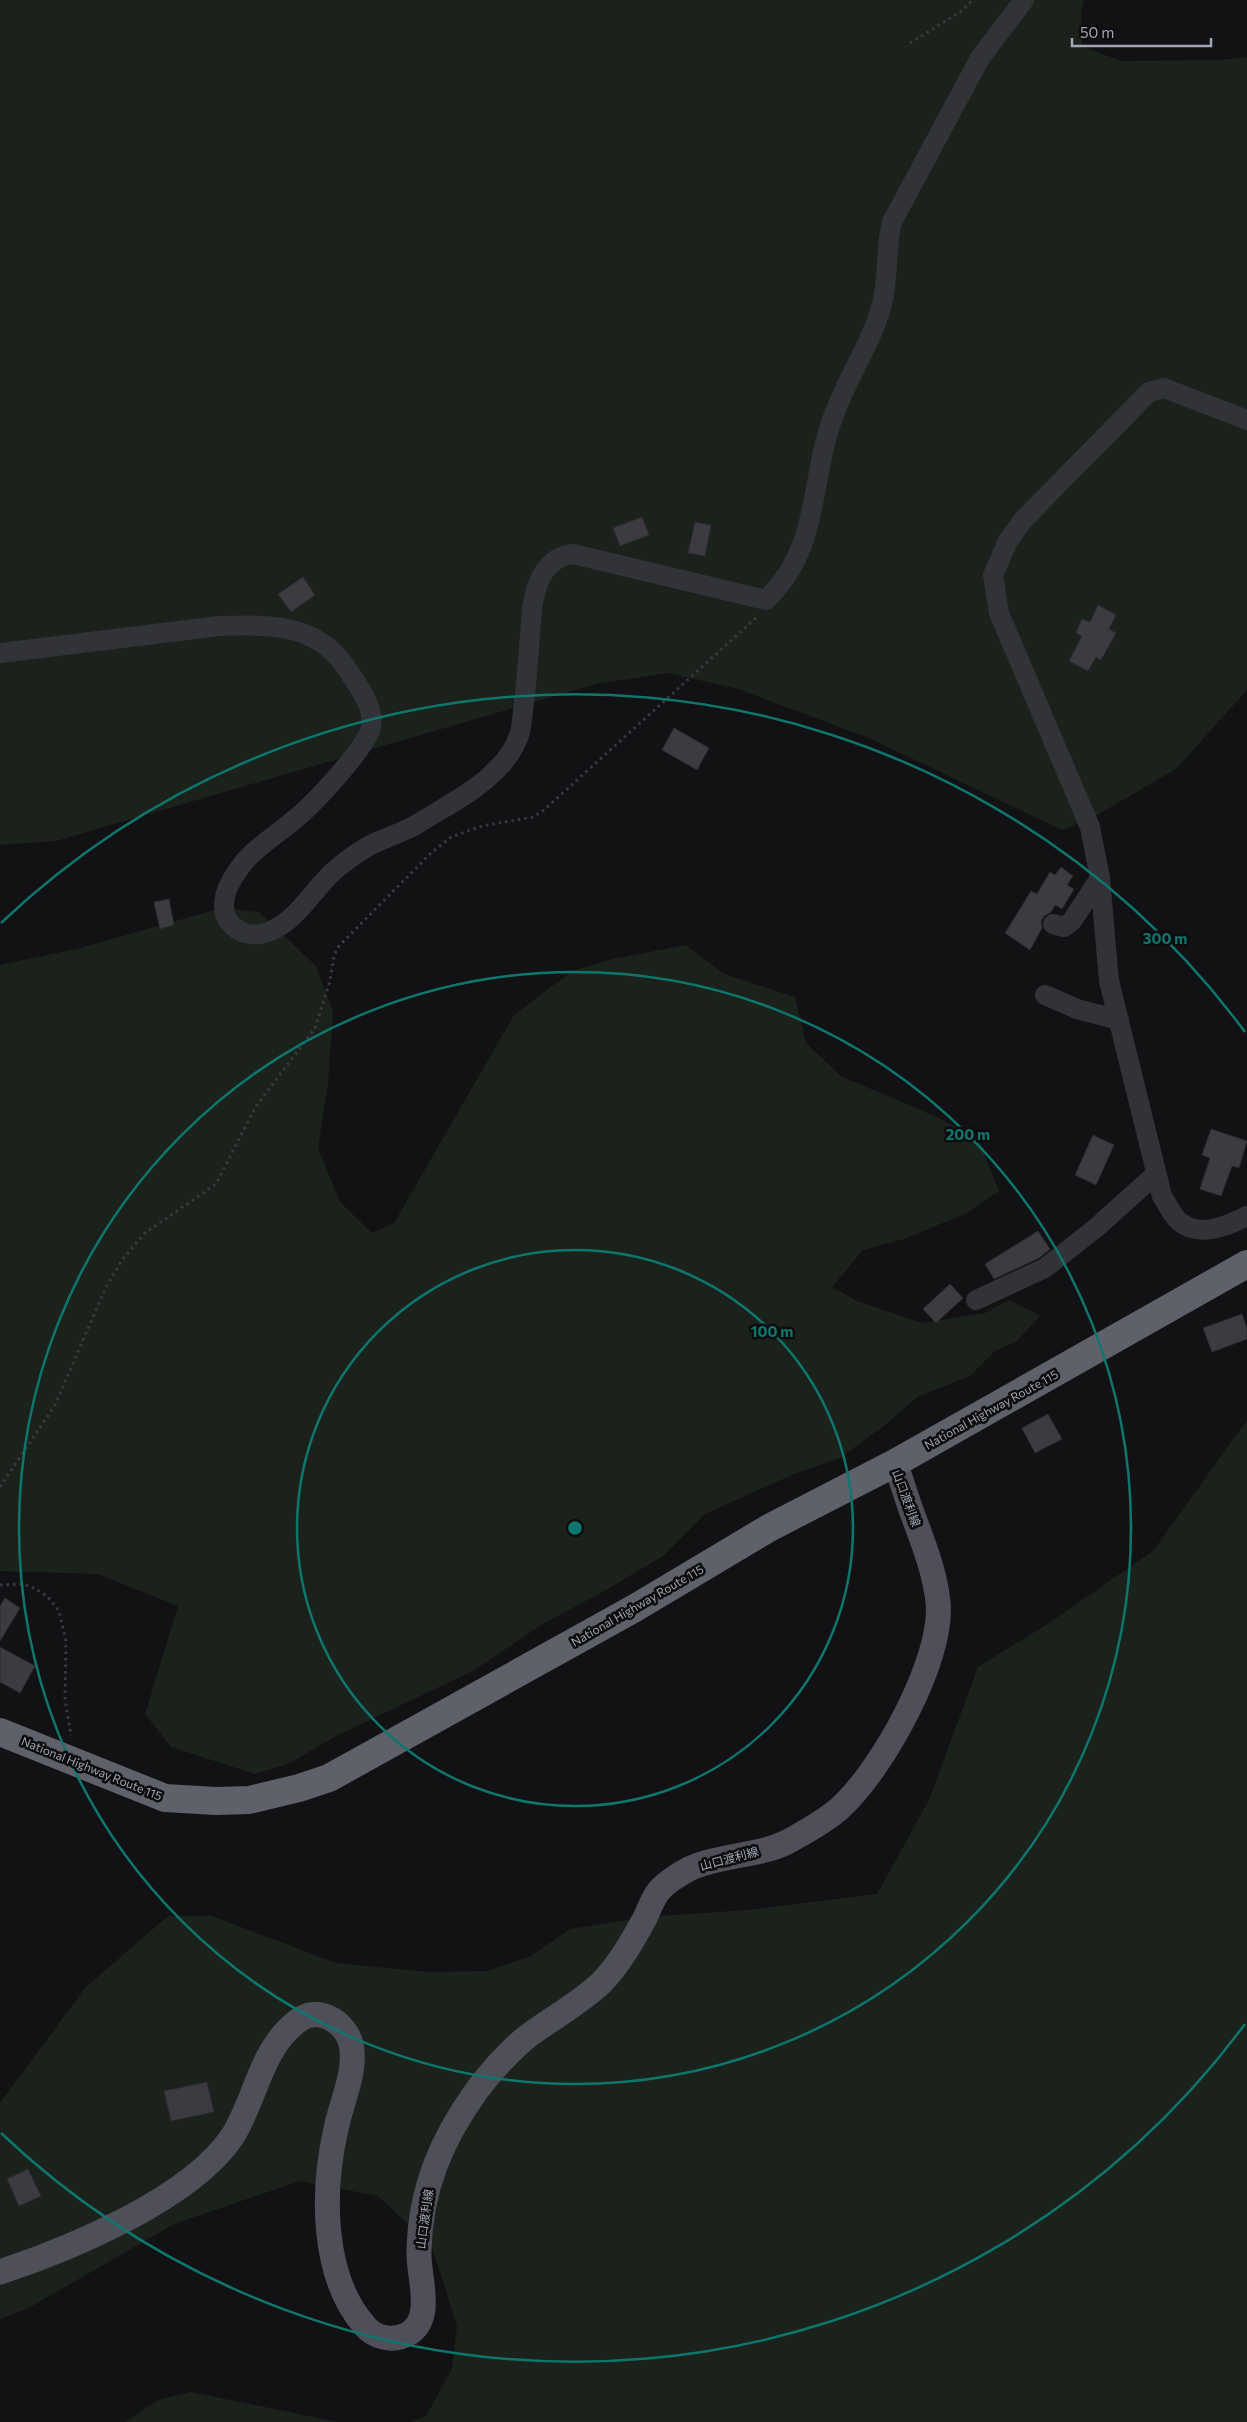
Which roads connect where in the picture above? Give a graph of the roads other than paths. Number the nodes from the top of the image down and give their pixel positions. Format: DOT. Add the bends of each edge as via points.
graph roads {
  1 [pos="1024,0"];
  2 [pos="1247,420"];
  3 [pos="0,653"];
  4 [pos="1100,878"];
  5 [pos="1053,924"];
  6 [pos="1045,996"];
  7 [pos="1119,1020"];
  8 [pos="1156,1174"];
  9 [pos="1247,1216"];
  10 [pos="1247,1264"];
  11 [pos="976,1300"];
  12 [pos="895,1463"];
  13 [pos="0,1732"];
  14 [pos="0,2272"];
  1 -- 3 [label="street" via="980,58 892,222 882,303 874,328 835,411 806,537 779,588 766,600 588,556 574,554 560,558 547,567 535,590 520,734 507,758 474,788 407,831 360,851 334,871 303,907 285,922 262,934 240,931 231,926 223,907 235,874 266,841 311,804 363,745 371,726 366,700 339,657 301,632 284,626 255,625 219,626"];
  2 -- 4 [label="street" via="1164,388 1149,392 1023,520 996,564 993,575 999,613 1090,827"];
  4 -- 5 [label="street" via="1064,928"];
  4 -- 7 [label="street" via="1110,981"];
  6 -- 7 [label="street"];
  7 -- 8 [label="street"];
  8 -- 9 [label="street" via="1162,1196 1181,1223 1197,1229 1216,1229"];
  8 -- 11 [label="street" via="1045,1268"];
  10 -- 12 [label="highway, National Highway Route 115"];
  12 -- 13 [label="highway, National Highway Route 115" via="769,1528 635,1608 359,1763 321,1780 249,1800 165,1798"];
  12 -- 14 [label="main road, 山口渡利線" via="928,1553 939,1606 930,1660 906,1714 874,1767 840,1809 786,1843 691,1868 660,1889 634,1938 603,1982 521,2042 478,2088 441,2147 425,2194 419,2253 423,2311 410,2333 392,2338 374,2334 355,2311 334,2265 327,2200 329,2173 334,2133 352,2066 352,2049 346,2031 326,2016 301,2018 281,2039 264,2064 242,2120 231,2138 212,2162 192,2178 125,2219 38,2259"];
}
